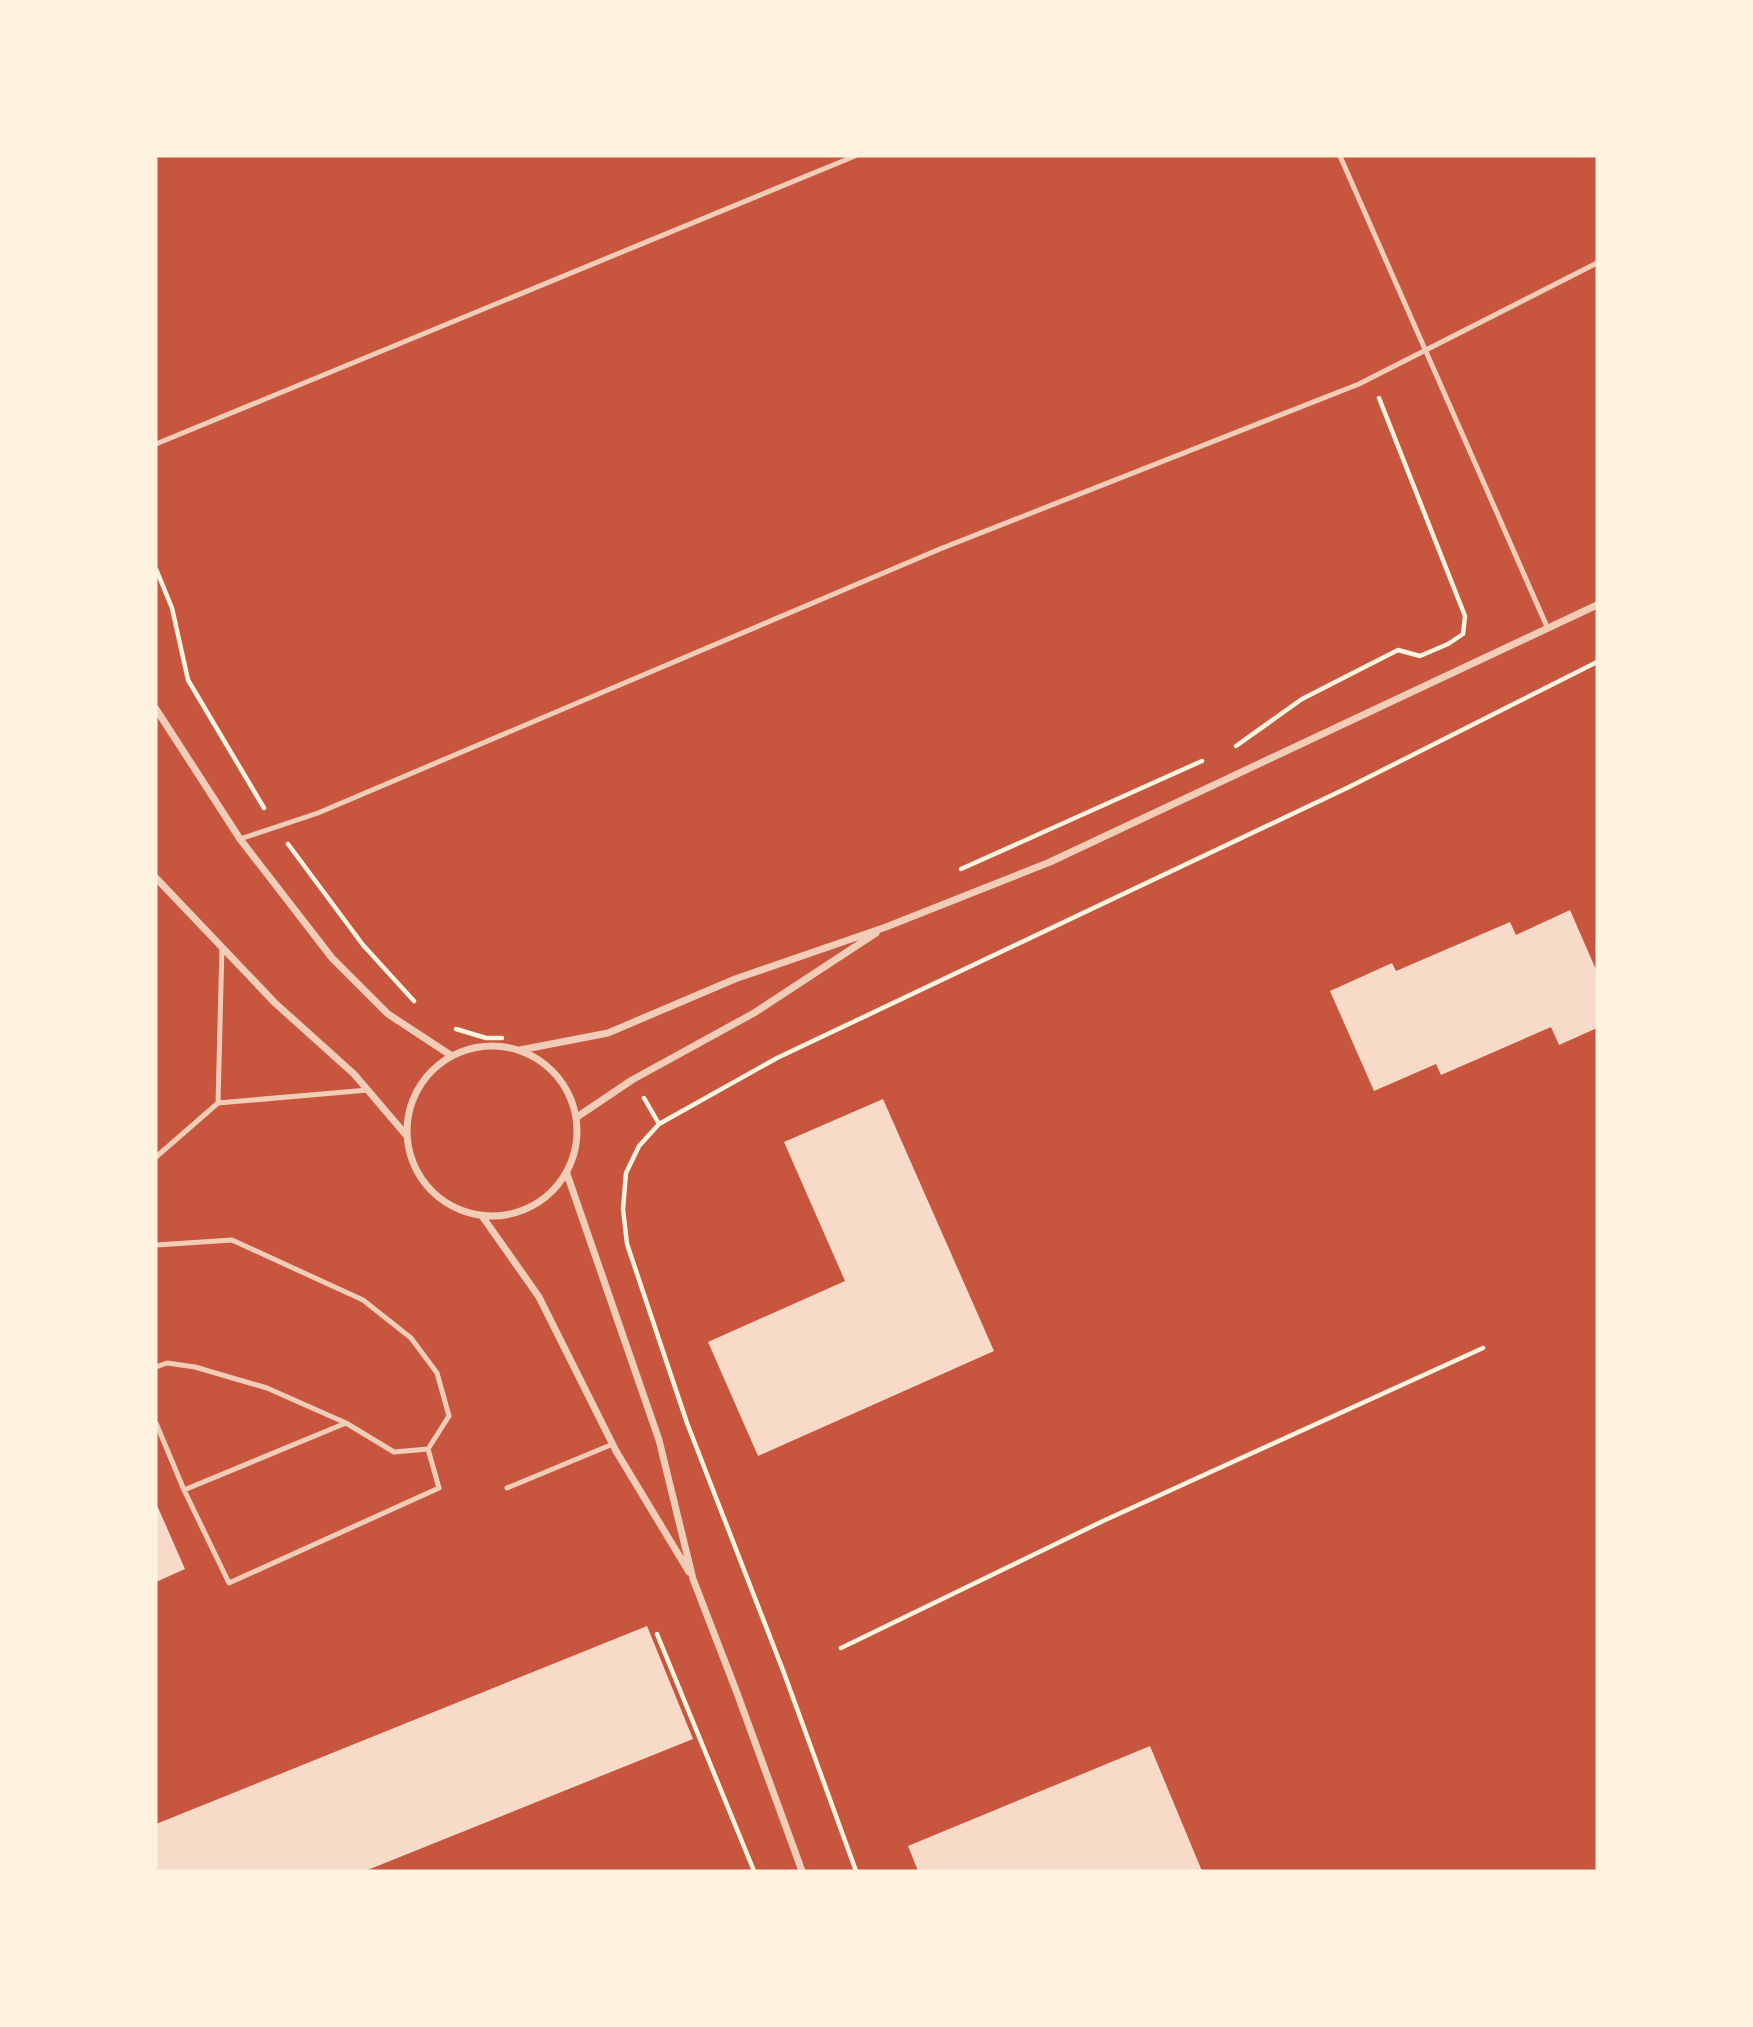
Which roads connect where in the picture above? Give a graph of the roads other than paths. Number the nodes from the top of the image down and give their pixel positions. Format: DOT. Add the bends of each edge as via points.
graph roads {
  1 [pos="855,156"];
  2 [pos="1340,156"];
  3 [pos="1597,263"];
  4 [pos="1424,351"];
  5 [pos="156,444"];
  6 [pos="1597,605"];
  7 [pos="1548,629"];
  8 [pos="156,709"];
  9 [pos="240,839"];
  10 [pos="156,878"];
  11 [pos="886,927"];
  12 [pos="222,946"];
  13 [pos="520,1050"];
  14 [pos="452,1056"];
  15 [pos="368,1090"];
  16 [pos="218,1103"];
  17 [pos="577,1117"];
  18 [pos="406,1135"];
  19 [pos="156,1157"];
  20 [pos="567,1174"];
  21 [pos="482,1216"];
  22 [pos="156,1245"];
  23 [pos="156,1367"];
  24 [pos="156,1423"];
  25 [pos="346,1423"];
  26 [pos="613,1444"];
  27 [pos="428,1449"];
  28 [pos="507,1488"];
  29 [pos="184,1490"];
  30 [pos="693,1579"];
  31 [pos="802,1871"];
  1 -- 5 [label="lane"];
  2 -- 4 [label="lane"];
  3 -- 4 [label="lane"];
  4 -- 7 [label="lane"];
  4 -- 9 [label="lane" via="1371,378 940,549 318,813"];
  6 -- 7 [label="street"];
  7 -- 11 [label="street" via="1050,862"];
  8 -- 9 [label="street"];
  9 -- 14 [label="street" via="342,968 388,1014"];
  10 -- 12 [label="street"];
  11 -- 13 [label="street" via="735,979 608,1033"];
  11 -- 17 [label="street" via="754,1013 632,1080"];
  12 -- 15 [label="street"];
  12 -- 16 [label="lane"];
  13 -- 14 [label="street" via="474,1048"];
  13 -- 17 [label="street" via="541,1060 558,1076"];
  14 -- 18 [label="street" via="432,1070 417,1090 408,1111"];
  15 -- 16 [label="lane"];
  15 -- 18 [label="street"];
  16 -- 19 [label="lane"];
  17 -- 20 [label="street" via="577,1146"];
  18 -- 21 [label="street" via="421,1181 438,1198"];
  20 -- 21 [label="street" via="551,1194 531,1208 507,1216"];
  20 -- 30 [label="street" via="659,1440"];
  21 -- 26 [label="street" via="539,1297"];
  22 -- 27 [label="lane" via="232,1240 363,1300 411,1338 438,1373 449,1416"];
  23 -- 25 [label="lane" via="167,1363 195,1367 267,1388"];
  24 -- 29 [label="lane"];
  25 -- 27 [label="lane" via="394,1452"];
  25 -- 29 [label="lane"];
  26 -- 28 [label="lane"];
  26 -- 30 [label="street"];
  27 -- 29 [label="lane" via="439,1488 229,1583"];
  30 -- 31 [label="street"];
}
